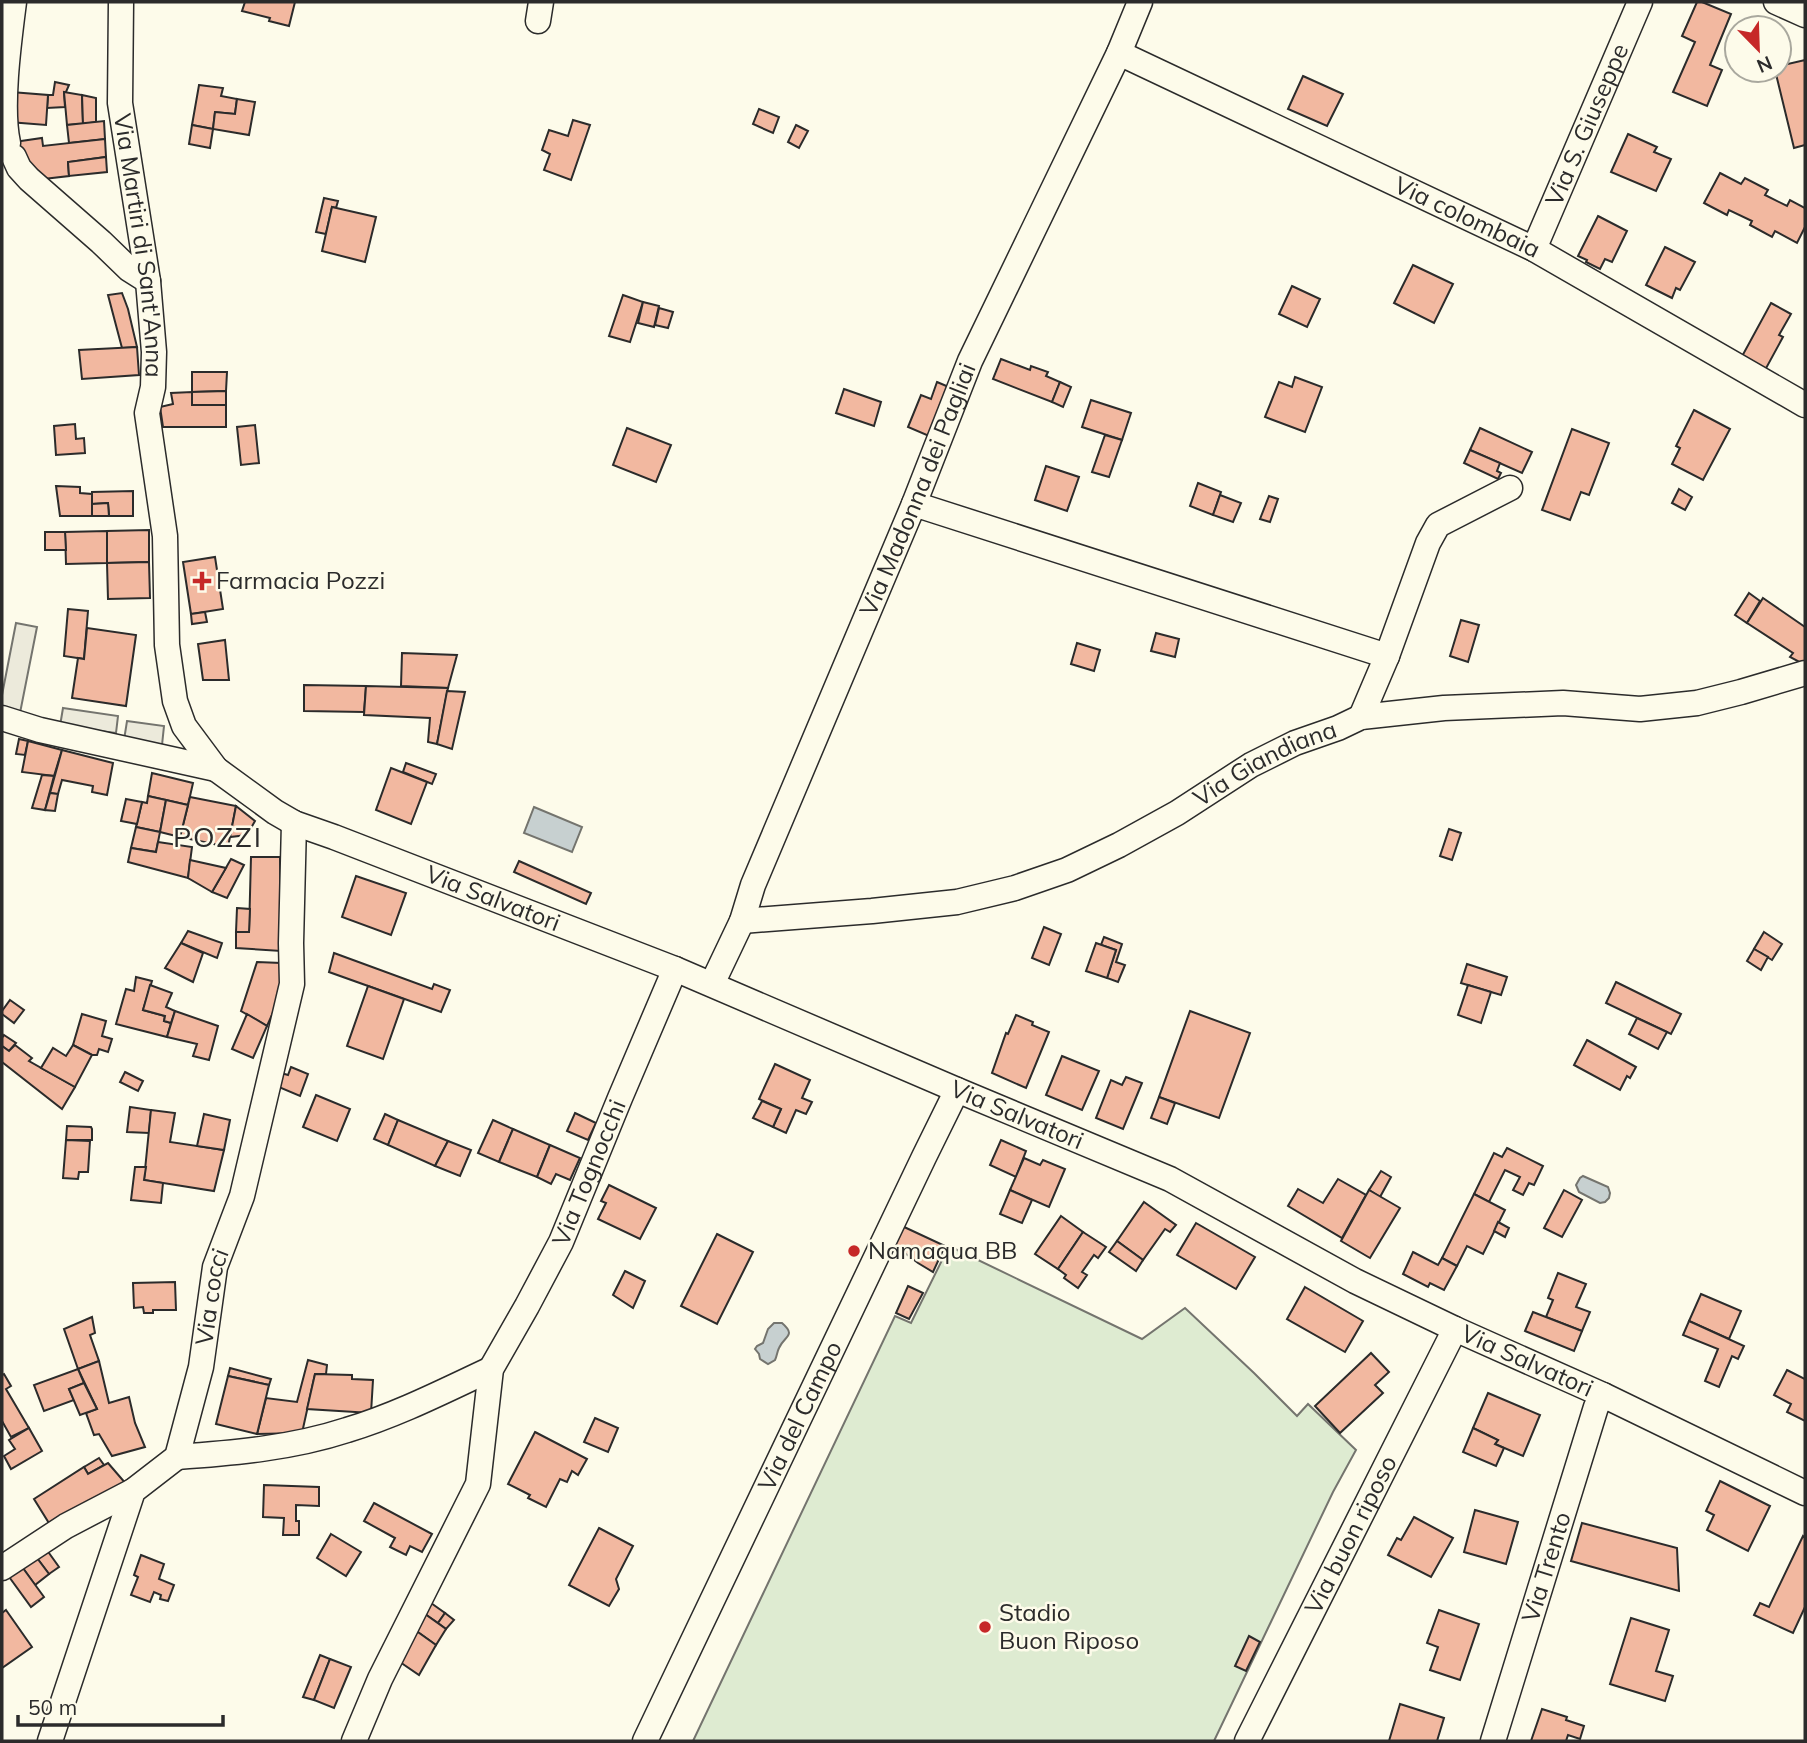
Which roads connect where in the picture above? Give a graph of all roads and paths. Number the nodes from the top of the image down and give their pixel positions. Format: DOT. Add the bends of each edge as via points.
graph roads {
  1 [pos="14,2"];
  2 [pos="121,2"];
  3 [pos="1140,2"];
  4 [pos="1640,2"];
  5 [pos="1776,2"];
  6 [pos="1805,15"];
  7 [pos="1119,54"];
  8 [pos="1534,249"];
  9 [pos="148,281"];
  10 [pos="1805,405"];
  11 [pos="1510,488"];
  12 [pos="914,504"];
  13 [pos="1387,656"];
  14 [pos="1805,673"];
  15 [pos="1360,717"];
  16 [pos="2,718"];
  17 [pos="216,769"];
  18 [pos="294,823"];
  19 [pos="742,921"];
  20 [pos="675,969"];
  21 [pos="712,984"];
  22 [pos="957,1090"];
  23 [pos="1455,1329"];
  24 [pos="491,1369"];
  25 [pos="1603,1395"];
  26 [pos="177,1457"];
  27 [pos="133,1491"];
  28 [pos="1805,1493"];
  29 [pos="2,1568"];
  30 [pos="50,1741"];
  31 [pos="354,1741"];
  32 [pos="645,1741"];
  33 [pos="1247,1741"];
  34 [pos="1493,1741"];
  1 -- 9 [label="street" via="3,99 5,132 19,168 128,269"];
  2 -- 9 [label="street, Via Martiri di Sant'Anna" via="120,103"];
  3 -- 7 [label="street, Via Madonna dei Pagliai"];
  4 -- 8 [label="street, Via S. Giuseppe"];
  5 -- 6 [label="street"];
  7 -- 8 [label="street, Via colombaia"];
  7 -- 12 [label="street, Via Madonna dei Pagliai" via="970,361"];
  8 -- 10 [label="street, Via colombaia"];
  9 -- 17 [label="street, Via Martiri di Sant'Anna" via="154,352 147,413 166,536 168,657 184,726"];
  11 -- 13 [label="street" via="1437,525"];
  12 -- 13 [label="street"];
  12 -- 19 [label="street, Via Madonna dei Pagliai" via="753,884"];
  13 -- 15 [label="street"];
  14 -- 15 [label="street, Via Giandiana" via="1696,703 1640,709 1563,703"];
  15 -- 19 [label="street, Via Giandiana" via="1251,765 1119,845 1015,888 957,902"];
  16 -- 17 [label="street"];
  17 -- 18 [label="street, Via Salvatori"];
  18 -- 20 [label="street, Via Salvatori"];
  18 -- 26 [label="street, Via cocci" via="292,984 242,1196 215,1267 201,1367"];
  19 -- 21 [label="street, Via Madonna dei Pagliai"];
  20 -- 21 [label="street, Via Salvatori"];
  20 -- 24 [label="street, Via Tognocchi" via="561,1242"];
  21 -- 22 [label="street, Via Salvatori"];
  22 -- 23 [label="street, Via Salvatori" via="1170,1179 1355,1281"];
  22 -- 32 [label="street, Via del Campo"];
  23 -- 25 [label="street, Via Salvatori"];
  23 -- 33 [label="street, Via buon riposo"];
  24 -- 26 [label="street" via="398,1413 345,1431 244,1452"];
  24 -- 31 [label="street, Via Tognocchi" via="478,1484 380,1679"];
  25 -- 28 [label="street, Via Salvatori"];
  25 -- 34 [label="street, Via Trento"];
  26 -- 27 [label="street"];
  27 -- 29 [label="street" via="66,1526"];
  27 -- 30 [label="street"];
}
